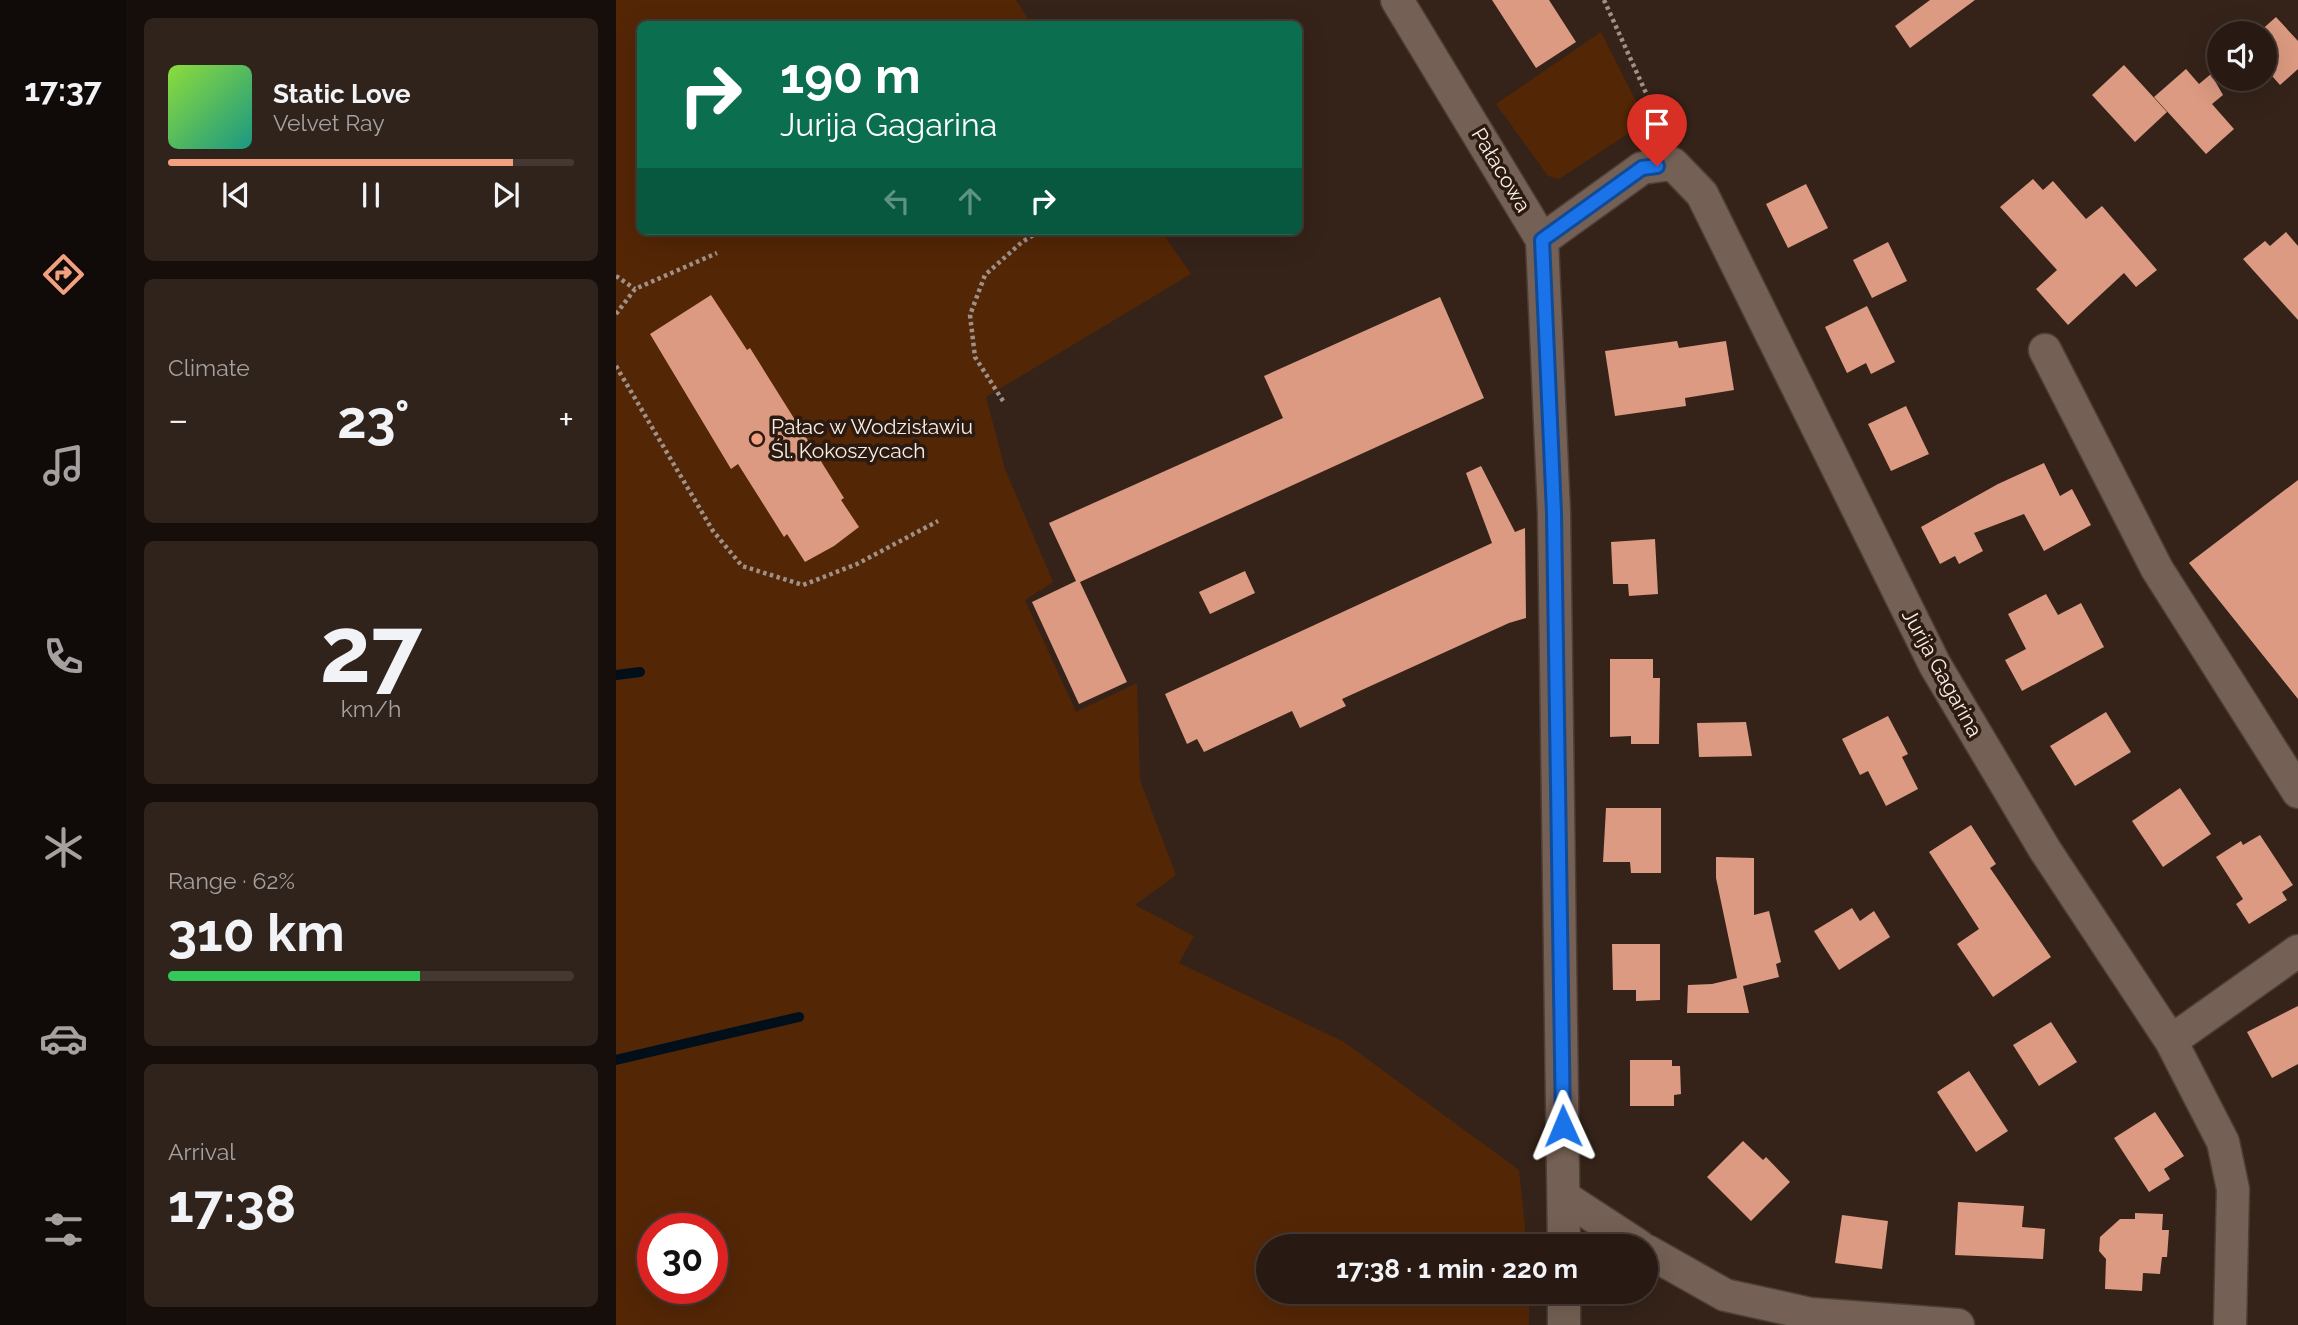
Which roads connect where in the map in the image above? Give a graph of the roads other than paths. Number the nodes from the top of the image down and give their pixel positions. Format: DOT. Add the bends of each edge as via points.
graph roads {
  1 [pos="1397,0"];
  2 [pos="1542,240"];
  3 [pos="2045,350"];
  4 [pos="2298,792"];
  5 [pos="2298,951"];
  6 [pos="2171,1041"];
  7 [pos="1564,1197"];
  8 [pos="1564,1234"];
  9 [pos="1621,1234"];
  10 [pos="1658,1257"];
  11 [pos="1564,1304"];
  12 [pos="1564,1325"];
  13 [pos="1958,1325"];
  14 [pos="2230,1325"];
  1 -- 2 [label="street, Pałacowa"];
  2 -- 6 [label="street, Jurija Gagarina" via="1642,168 1672,164 1702,194 1935,665 2045,850"];
  2 -- 7 [label="street, Pałacowa" via="1554,513"];
  3 -- 4 [label="street" via="2157,569"];
  5 -- 6 [label="street"];
  6 -- 14 [label="street, Jurija Gagarina" via="2223,1142 2233,1189"];
  7 -- 8 [label="street, Pałacowa"];
  7 -- 9 [label="street"];
  10 -- 13 [label="street" via="1725,1295 1811,1314"];
  11 -- 12 [label="street"];
}
